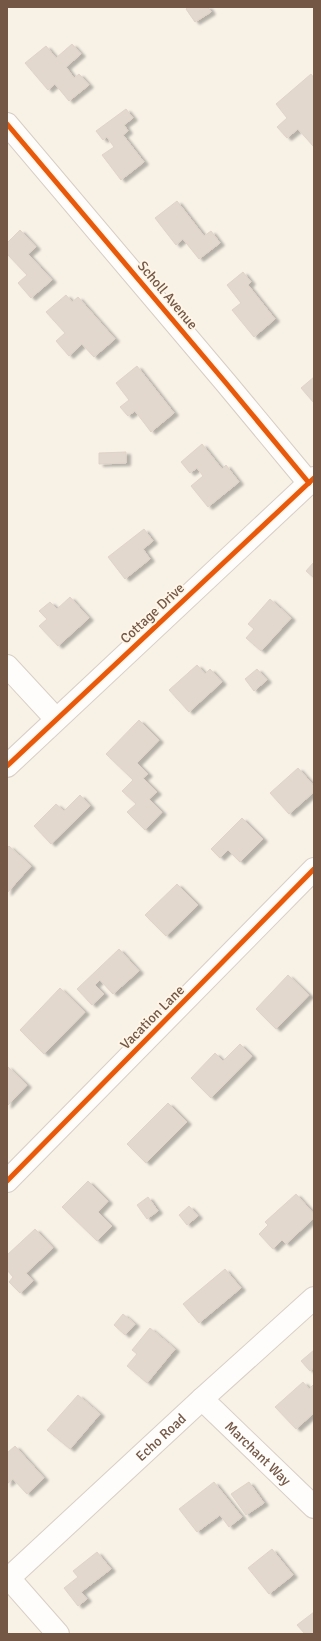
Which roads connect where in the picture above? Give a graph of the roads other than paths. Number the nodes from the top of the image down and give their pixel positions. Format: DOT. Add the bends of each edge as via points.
graph roads {
  1 [pos="7,124"];
  2 [pos="311,481"];
  3 [pos="7,666"];
  4 [pos="56,719"];
  5 [pos="7,766"];
  6 [pos="314,869"];
  7 [pos="7,1181"];
  8 [pos="314,1298"];
  9 [pos="202,1399"];
  10 [pos="314,1507"];
  11 [pos="8,1577"];
  12 [pos="58,1634"];
  1 -- 2 [label="street, Scholl Avenue"];
  2 -- 4 [label="street, Cottage Drive"];
  3 -- 4 [label="street"];
  4 -- 5 [label="street, Cottage Drive"];
  6 -- 7 [label="street, Vacation Lane"];
  8 -- 9 [label="street, Echo Road"];
  9 -- 10 [label="street, Marchant Way"];
  9 -- 11 [label="street, Echo Road"];
  11 -- 12 [label="street"];
}
